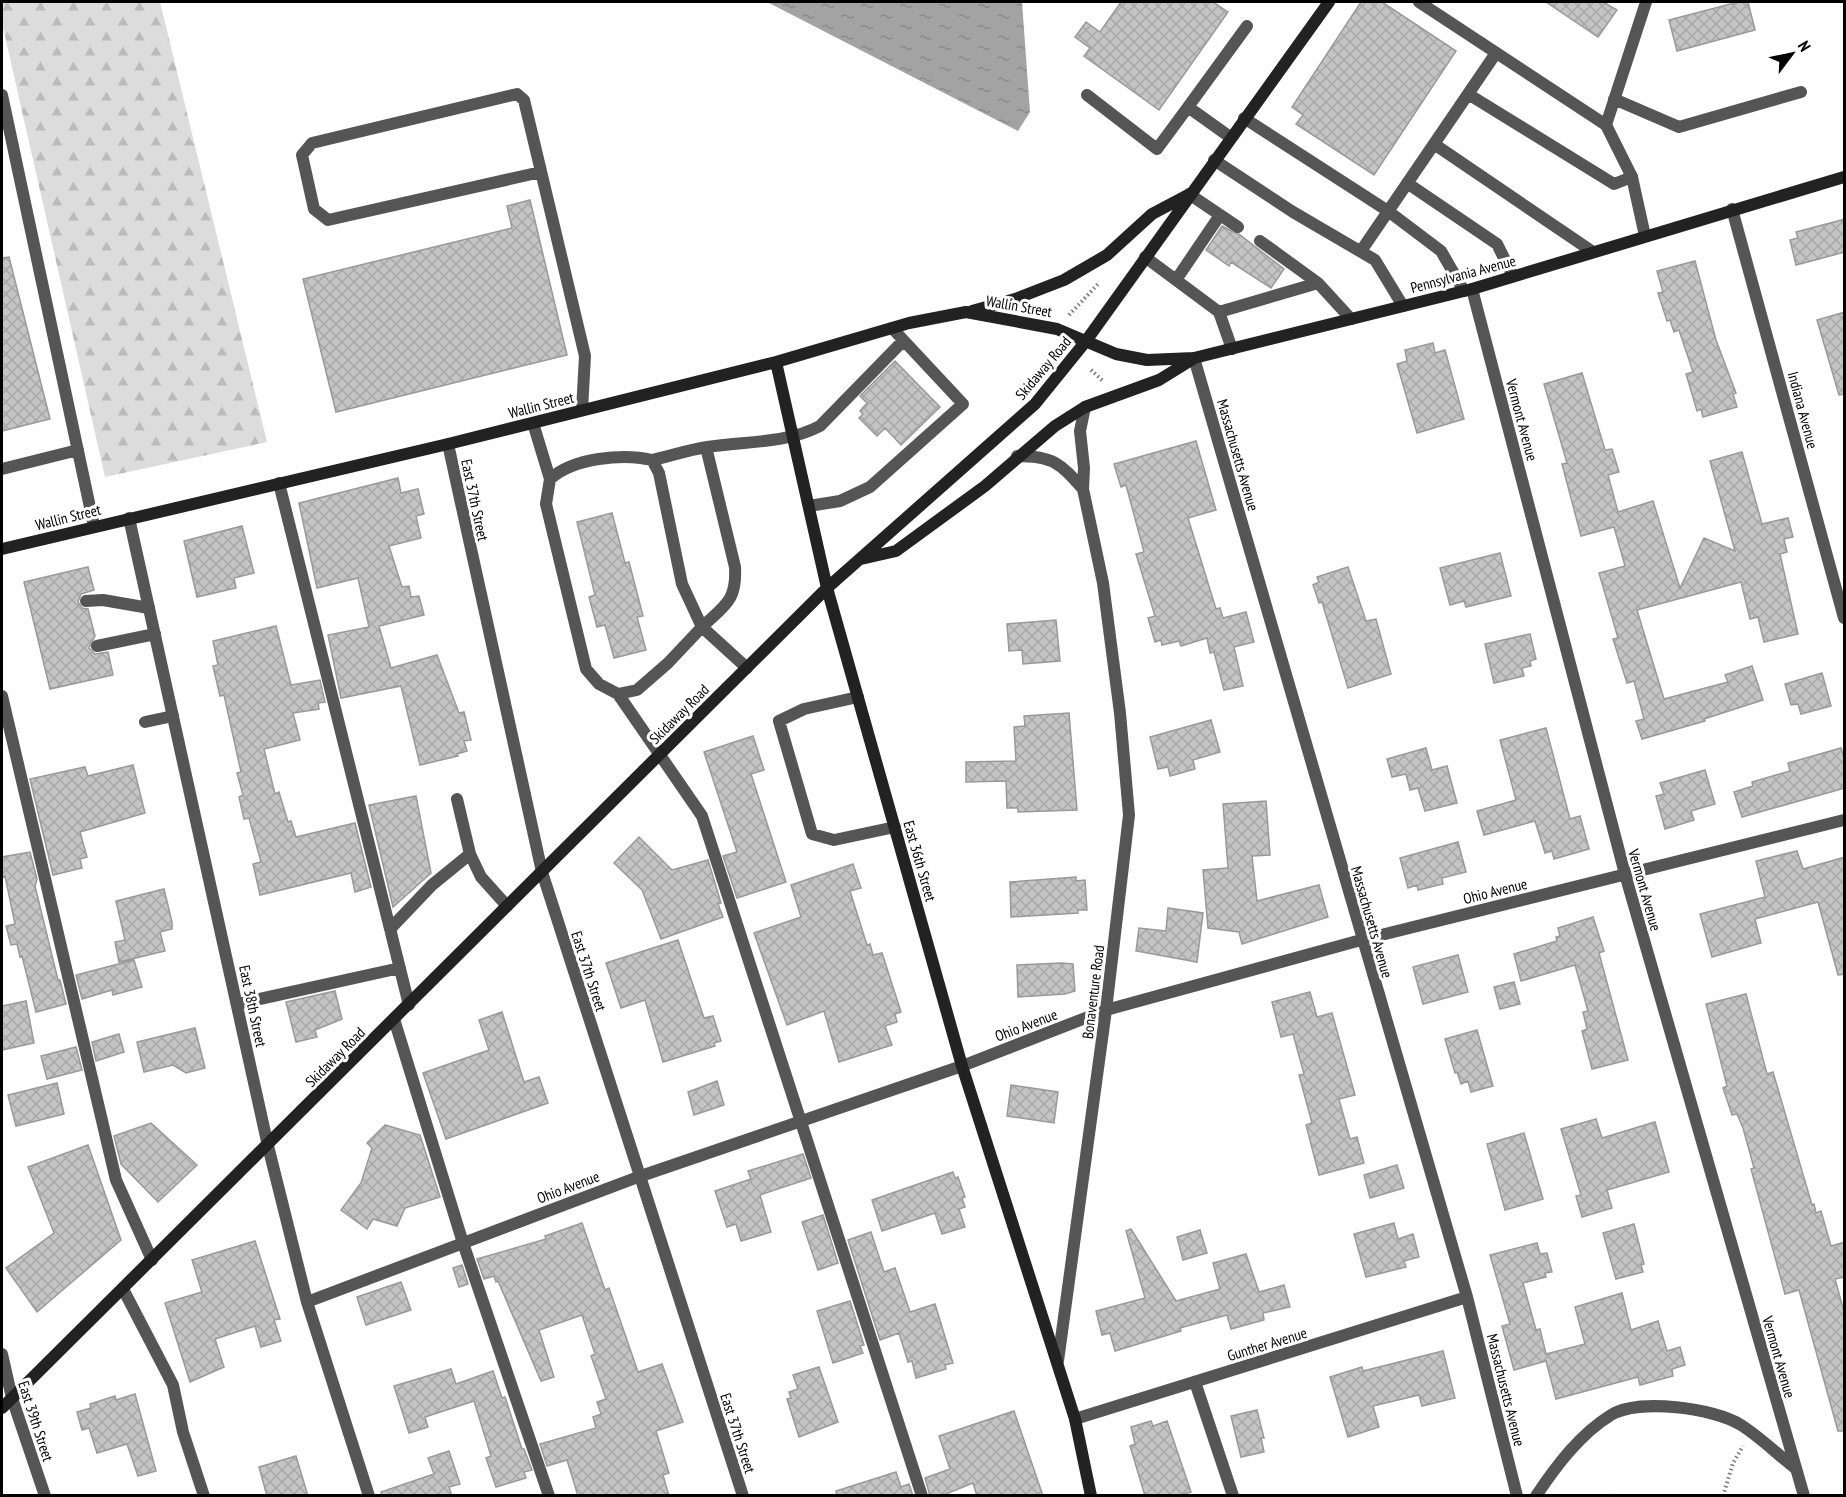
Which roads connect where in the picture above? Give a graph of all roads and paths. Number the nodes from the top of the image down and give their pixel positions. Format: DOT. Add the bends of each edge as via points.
graph roads {
  1 [pos="1329,2"];
  2 [pos="1419,2"];
  3 [pos="1646,2"];
  4 [pos="1247,26"];
  5 [pos="1496,53"];
  6 [pos="1801,92"];
  7 [pos="1468,94"];
  8 [pos="2,95"];
  9 [pos="1087,95"];
  10 [pos="1614,99"];
  11 [pos="1188,106"];
  12 [pos="1244,118"];
  13 [pos="1606,125"];
  14 [pos="1230,138"];
  15 [pos="1434,144"];
  16 [pos="1214,160"];
  17 [pos="541,172"];
  18 [pos="1632,177"];
  19 [pos="1845,177"];
  20 [pos="1407,183"];
  21 [pos="1190,194"];
  22 [pos="1732,209"];
  23 [pos="1388,211"];
  24 [pos="1220,215"];
  25 [pos="1238,227"];
  26 [pos="1645,236"];
  27 [pos="1260,242"];
  28 [pos="1361,251"];
  29 [pos="1593,252"];
  30 [pos="1145,257"];
  31 [pos="1513,276"];
  32 [pos="1102,280"];
  33 [pos="1176,280"];
  34 [pos="1318,283"];
  35 [pos="1468,290"];
  36 [pos="1403,306"];
  37 [pos="966,312"];
  38 [pos="1219,312"];
  39 [pos="1351,319"];
  40 [pos="1065,320"];
  41 [pos="892,328"];
  42 [pos="903,341"];
  43 [pos="1086,342"];
  44 [pos="1232,349"];
  45 [pos="1194,358"];
  46 [pos="776,362"];
  47 [pos="1091,370"];
  48 [pos="1109,387"];
  49 [pos="1085,407"];
  50 [pos="582,410"];
  51 [pos="533,423"];
  52 [pos="793,436"];
  53 [pos="448,444"];
  54 [pos="706,447"];
  55 [pos="78,450"];
  56 [pos="1017,456"];
  57 [pos="652,460"];
  58 [pos="2,469"];
  59 [pos="550,479"];
  60 [pos="279,483"];
  61 [pos="1083,489"];
  62 [pos="809,506"];
  63 [pos="129,518"];
  64 [pos="94,526"];
  65 [pos="2,549"];
  66 [pos="860,559"];
  67 [pos="827,588"];
  68 [pos="86,601"];
  69 [pos="149,608"];
  70 [pos="1845,618"];
  71 [pos="702,627"];
  72 [pos="155,634"];
  73 [pos="97,646"];
  74 [pos="747,668"];
  75 [pos="618,694"];
  76 [pos="2,696"];
  77 [pos="858,697"];
  78 [pos="173,716"];
  79 [pos="145,722"];
  80 [pos="661,753"];
  81 [pos="456,799"];
  82 [pos="1845,820"];
  83 [pos="895,827"];
  84 [pos="470,854"];
  85 [pos="542,872"];
  86 [pos="1625,874"];
  87 [pos="507,906"];
  88 [pos="390,929"];
  89 [pos="1361,940"];
  90 [pos="400,968"];
  91 [pos="237,1004"];
  92 [pos="409,1005"];
  93 [pos="1106,1010"];
  94 [pos="394,1019"];
  95 [pos="962,1066"];
  96 [pos="800,1122"];
  97 [pos="268,1146"];
  98 [pos="638,1177"];
  99 [pos="464,1243"];
  100 [pos="152,1260"];
  101 [pos="123,1289"];
  102 [pos="1467,1297"];
  103 [pos="308,1302"];
  104 [pos="2,1354"];
  105 [pos="1058,1361"];
  106 [pos="1195,1382"];
  107 [pos="12,1398"];
  108 [pos="2,1408"];
  109 [pos="1075,1419"];
  110 [pos="1750,1433"];
  111 [pos="1795,1468"];
  112 [pos="45,1496"];
  113 [pos="204,1496"];
  114 [pos="369,1496"];
  115 [pos="549,1496"];
  116 [pos="743,1496"];
  117 [pos="922,1496"];
  118 [pos="1091,1496"];
  119 [pos="1233,1496"];
  120 [pos="1517,1496"];
  121 [pos="1536,1496"];
  122 [pos="1723,1496"];
  123 [pos="1804,1496"];
  1 -- 12 [label="main road, Skidaway Road"];
  2 -- 5 [label="street"];
  3 -- 10 [label="street"];
  4 -- 11 [label="street"];
  5 -- 7 [label="street"];
  5 -- 13 [label="street"];
  6 -- 10 [label="street" via="1679,127"];
  7 -- 15 [label="street"];
  7 -- 18 [label="street" via="1614,184"];
  8 -- 55 [label="street"];
  9 -- 11 [label="street" via="1157,149"];
  10 -- 13 [label="street"];
  11 -- 14 [label="street"];
  12 -- 14 [label="main road, Skidaway Road"];
  12 -- 23 [label="street, Vermont Avenue"];
  13 -- 18 [label="street"];
  14 -- 16 [label="main road, Skidaway Road"];
  15 -- 20 [label="street"];
  15 -- 29 [label="street"];
  16 -- 21 [label="main road, Skidaway Road"];
  16 -- 28 [label="street"];
  17 -- 17 [label="street" via="524,100 517,94 312,143 302,155 314,210 328,220"];
  17 -- 50 [label="street" via="585,356"];
  18 -- 26 [label="street"];
  19 -- 22 [label="main road, Pennsylvania Avenue"];
  20 -- 23 [label="street"];
  20 -- 31 [label="street" via="1497,244"];
  21 -- 24 [label="street"];
  21 -- 30 [label="main road, Skidaway Road"];
  21 -- 37 [label="main road" via="1152,214 1107,255 1064,280"];
  22 -- 26 [label="main road, Pennsylvania Avenue"];
  22 -- 70 [label="street, Indiana Avenue"];
  23 -- 28 [label="street"];
  23 -- 35 [label="street, Vermont Avenue" via="1441,251"];
  24 -- 25 [label="street"];
  24 -- 33 [label="street"];
  26 -- 29 [label="main road, Pennsylvania Avenue"];
  27 -- 34 [label="street"];
  28 -- 36 [label="street" via="1374,260"];
  29 -- 31 [label="main road, Pennsylvania Avenue"];
  30 -- 33 [label="street"];
  30 -- 43 [label="main road, Skidaway Road"];
  31 -- 35 [label="main road, Pennsylvania Avenue"];
  32 -- 40 [label="path"];
  33 -- 38 [label="street"];
  34 -- 38 [label="street"];
  34 -- 39 [label="street"];
  35 -- 36 [label="main road, Pennsylvania Avenue"];
  35 -- 86 [label="street, Vermont Avenue"];
  36 -- 39 [label="main road, Pennsylvania Avenue"];
  37 -- 41 [label="main road, Wallin Street"];
  37 -- 43 [label="main road, Wallin Street" via="1057,329"];
  38 -- 44 [label="street"];
  39 -- 44 [label="main road, Pennsylvania Avenue"];
  41 -- 42 [label="street"];
  41 -- 46 [label="main road, Wallin Street"];
  42 -- 52 [label="street" via="820,426"];
  42 -- 62 [label="street" via="963,404 870,488 840,501"];
  43 -- 45 [label="main road, Pennsylvania Avenue" via="1116,354 1147,360"];
  43 -- 66 [label="main road, Skidaway Road" via="1035,404"];
  44 -- 45 [label="main road, Pennsylvania Avenue"];
  45 -- 49 [label="main road" via="1159,380"];
  45 -- 89 [label="street, Massachusetts Avenue"];
  46 -- 50 [label="main road, Wallin Street"];
  46 -- 52 [label="main road, East 36th Street"];
  47 -- 48 [label="path"];
  49 -- 56 [label="main road"];
  49 -- 61 [label="street, Bonaventure Road" via="1080,431"];
  50 -- 51 [label="main road, Wallin Street"];
  51 -- 53 [label="main road, Wallin Street"];
  51 -- 59 [label="street"];
  52 -- 54 [label="street"];
  52 -- 62 [label="main road, East 36th Street"];
  53 -- 60 [label="main road, Wallin Street"];
  53 -- 85 [label="street, East 37th Street"];
  54 -- 57 [label="street"];
  54 -- 71 [label="street" via="735,567 736,587 730,599"];
  55 -- 58 [label="street"];
  55 -- 64 [label="street"];
  56 -- 61 [label="street, Bonaventure Road" via="1043,456 1061,464"];
  56 -- 66 [label="main road" via="986,486 896,551"];
  57 -- 59 [label="street" via="634,455 615,456 559,471"];
  57 -- 71 [label="street" via="659,473 682,584"];
  59 -- 75 [label="street" via="546,504 586,669 599,684"];
  60 -- 63 [label="main road, Wallin Street"];
  60 -- 88 [label="street"];
  61 -- 93 [label="street, Bonaventure Road" via="1103,583 1129,815"];
  62 -- 67 [label="main road, East 36th Street"];
  63 -- 64 [label="main road, Wallin Street"];
  63 -- 69 [label="street, East 38th Street"];
  64 -- 65 [label="main road, Wallin Street"];
  66 -- 67 [label="main road, Skidaway Road"];
  67 -- 74 [label="main road, Skidaway Road"];
  67 -- 77 [label="main road, East 36th Street"];
  68 -- 69 [label="street"];
  69 -- 72 [label="street, East 38th Street"];
  71 -- 74 [label="street"];
  71 -- 75 [label="street" via="636,690"];
  72 -- 73 [label="street"];
  72 -- 78 [label="street, East 38th Street"];
  74 -- 80 [label="main road, Skidaway Road"];
  75 -- 80 [label="street"];
  76 -- 100 [label="street" via="116,1180"];
  77 -- 83 [label="main road, East 36th Street"];
  77 -- 83 [label="street" via="804,710 778,721 812,834 834,840"];
  78 -- 79 [label="street"];
  78 -- 91 [label="street, East 38th Street"];
  80 -- 85 [label="main road, Skidaway Road"];
  80 -- 96 [label="street" via="702,816"];
  81 -- 84 [label="street"];
  82 -- 86 [label="street, Ohio Avenue"];
  83 -- 95 [label="main road, East 36th Street"];
  84 -- 87 [label="street" via="481,877"];
  84 -- 88 [label="street" via="432,885"];
  85 -- 87 [label="main road, Skidaway Road"];
  85 -- 98 [label="street, East 37th Street"];
  86 -- 89 [label="street, Ohio Avenue"];
  86 -- 111 [label="street, Vermont Avenue"];
  87 -- 92 [label="main road, Skidaway Road"];
  88 -- 90 [label="street"];
  89 -- 93 [label="street, Ohio Avenue"];
  89 -- 102 [label="street, Massachusetts Avenue"];
  90 -- 91 [label="street"];
  90 -- 92 [label="street"];
  91 -- 97 [label="street, East 38th Street"];
  92 -- 94 [label="main road, Skidaway Road"];
  93 -- 95 [label="street, Ohio Avenue"];
  93 -- 105 [label="street, Bonaventure Road"];
  94 -- 97 [label="main road, Skidaway Road"];
  94 -- 99 [label="street"];
  95 -- 96 [label="street, Ohio Avenue"];
  95 -- 105 [label="main road, East 36th Street"];
  96 -- 98 [label="street, Ohio Avenue"];
  96 -- 117 [label="street"];
  97 -- 100 [label="main road, Skidaway Road"];
  97 -- 103 [label="street, East 38th Street"];
  98 -- 99 [label="street, Ohio Avenue"];
  98 -- 116 [label="street, East 37th Street"];
  99 -- 103 [label="street, Ohio Avenue"];
  99 -- 115 [label="street"];
  100 -- 101 [label="main road, Skidaway Road"];
  101 -- 107 [label="main road, Skidaway Road"];
  101 -- 113 [label="street" via="173,1385 183,1432"];
  102 -- 106 [label="street, Gunther Avenue"];
  102 -- 120 [label="street, Massachusetts Avenue"];
  103 -- 114 [label="street, East 38th Street"];
  104 -- 107 [label="street, East 39th Street"];
  105 -- 109 [label="main road, Bonaventure Road"];
  106 -- 109 [label="street, Gunther Avenue"];
  106 -- 119 [label="street"];
  107 -- 108 [label="main road, Skidaway Road"];
  107 -- 112 [label="street, East 39th Street"];
  109 -- 118 [label="main road, Bonaventure Road"];
  110 -- 111 [label="street"];
  110 -- 121 [label="street" via="1740,1424 1700,1410 1658,1405 1612,1414 1561,1458"];
  110 -- 122 [label="path" via="1733,1463"];
  111 -- 123 [label="street, Vermont Avenue"];
}
